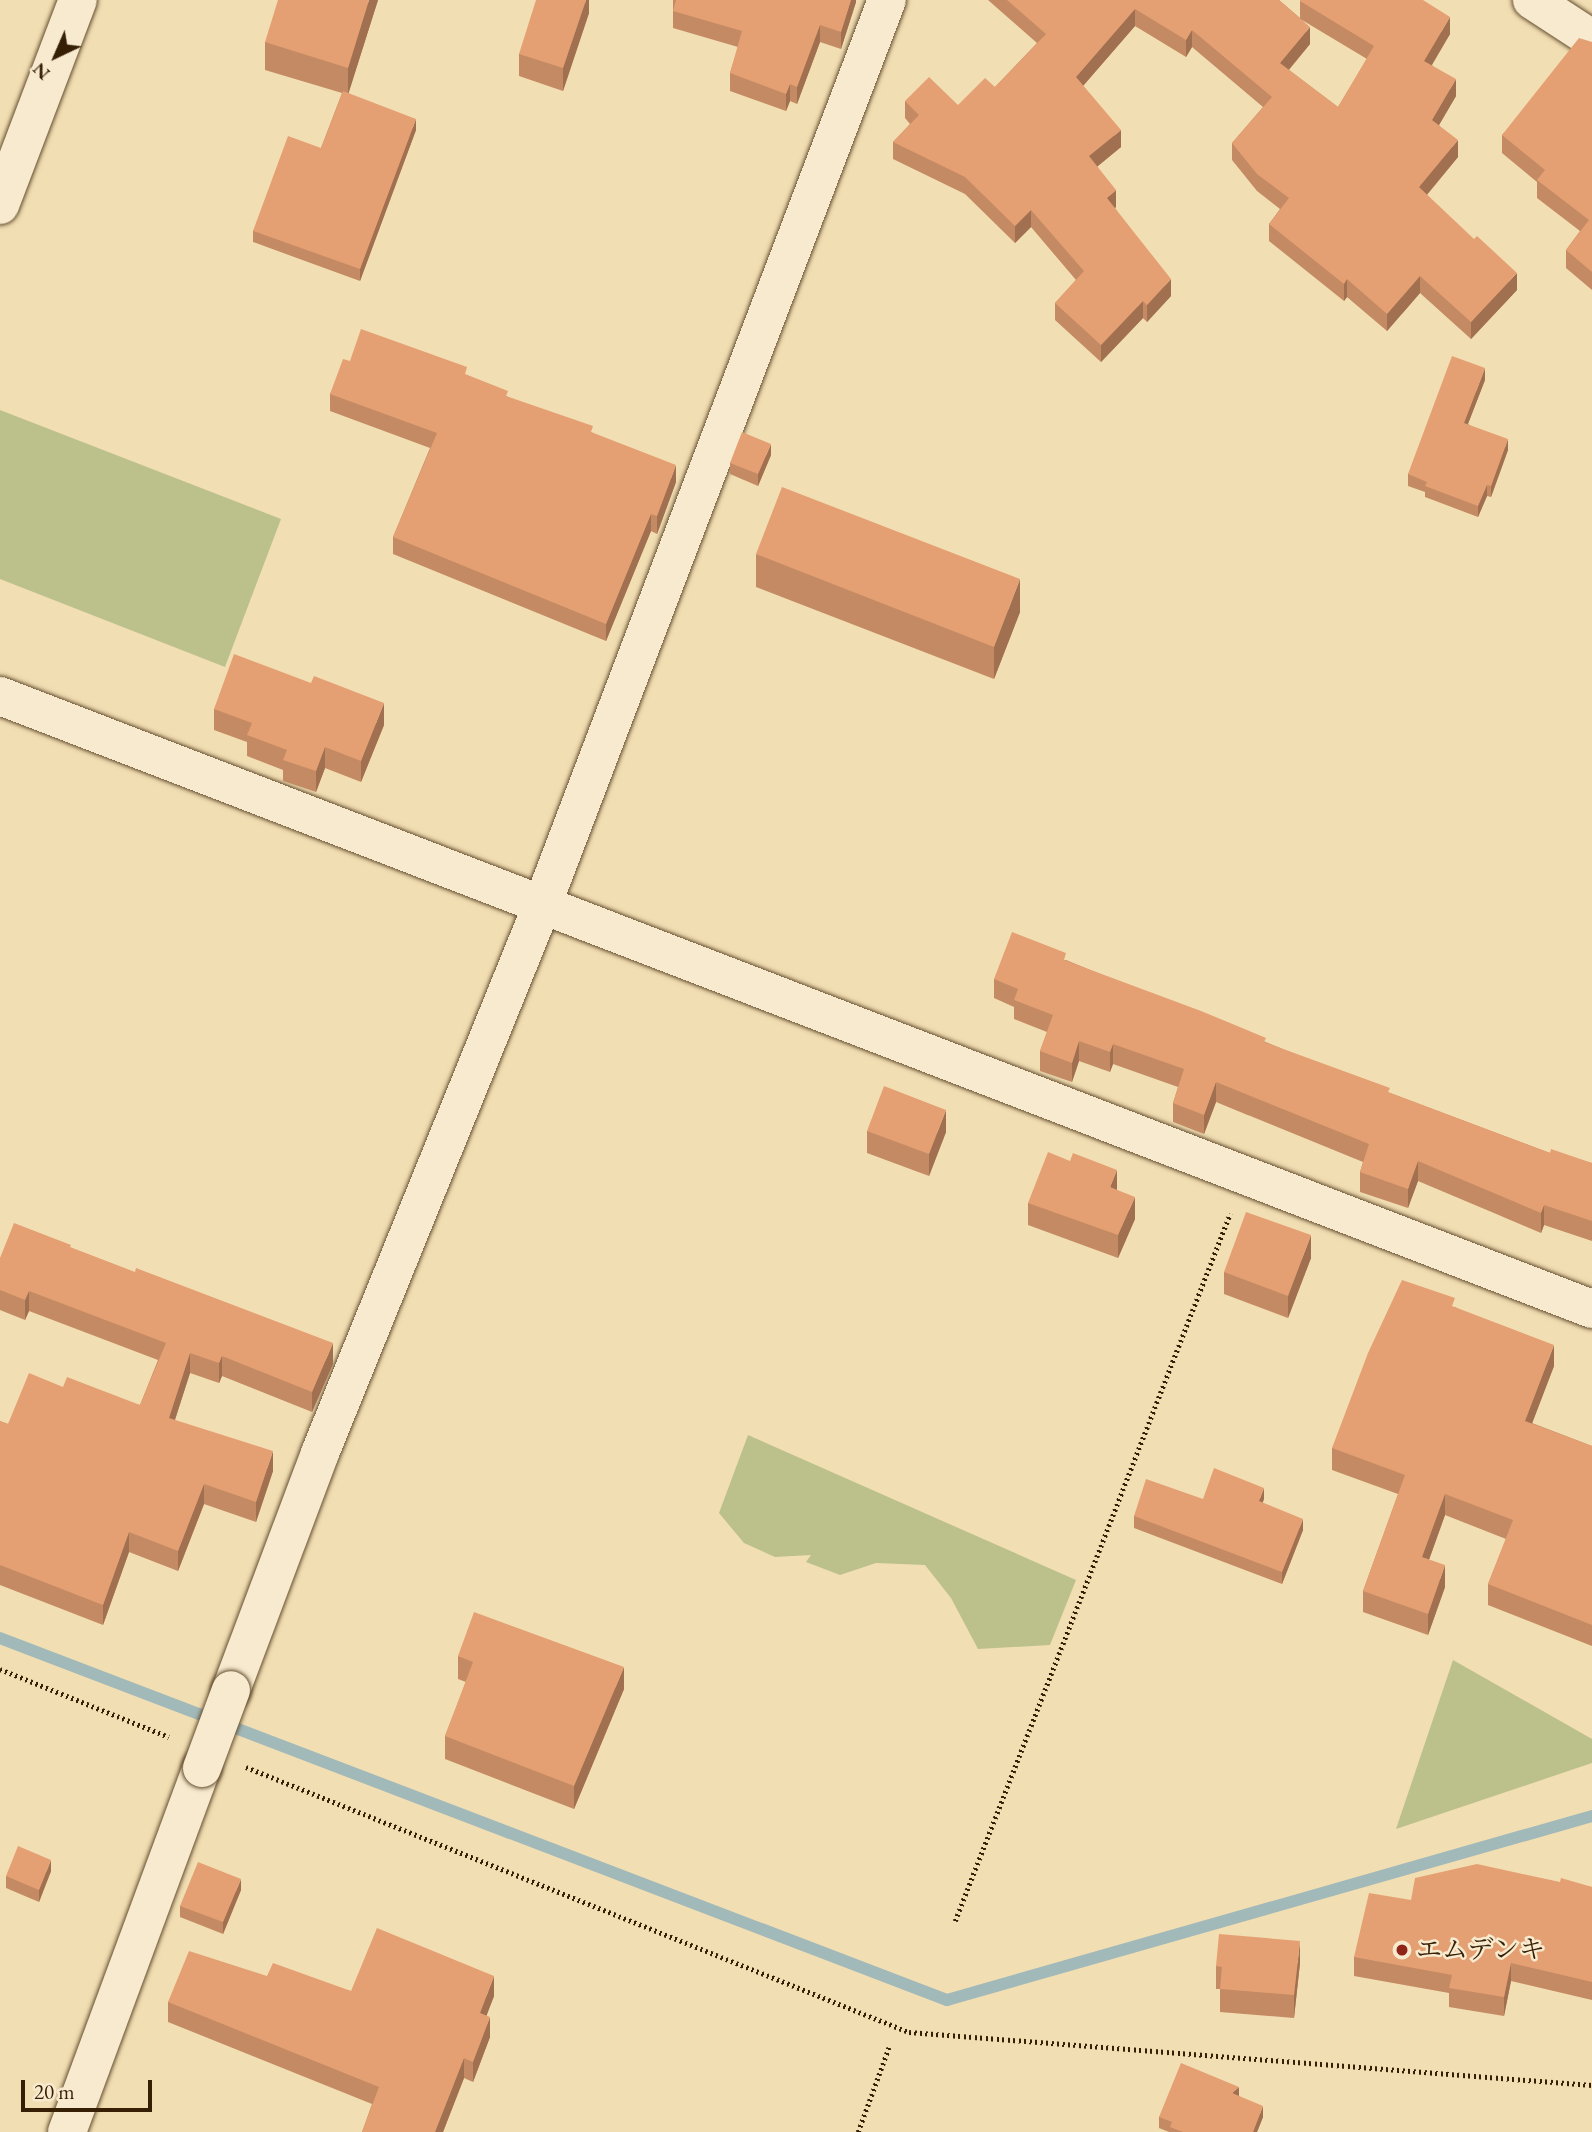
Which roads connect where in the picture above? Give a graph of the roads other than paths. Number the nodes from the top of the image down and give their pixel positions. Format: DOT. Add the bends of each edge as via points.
graph roads {
  1 [pos="78,0"];
  2 [pos="887,0"];
  3 [pos="1531,0"];
  4 [pos="1592,39"];
  5 [pos="0,205"];
  6 [pos="0,696"];
  7 [pos="543,903"];
  8 [pos="1592,1309"];
  9 [pos="67,2132"];
  1 -- 5 [label="street"];
  2 -- 7 [label="street"];
  3 -- 4 [label="street"];
  6 -- 7 [label="street"];
  7 -- 8 [label="street"];
  7 -- 9 [label="street, bridge" via="320,1453"];
}
